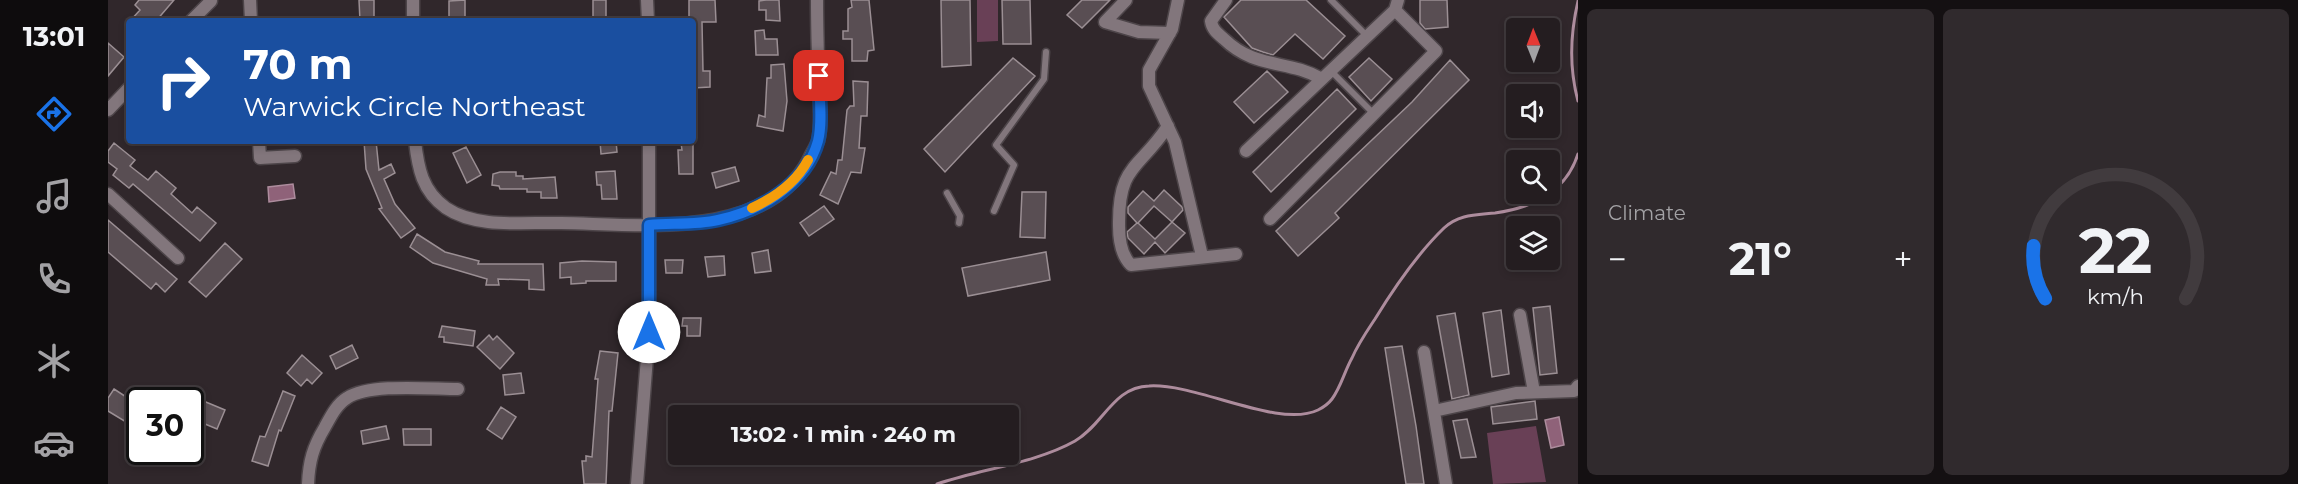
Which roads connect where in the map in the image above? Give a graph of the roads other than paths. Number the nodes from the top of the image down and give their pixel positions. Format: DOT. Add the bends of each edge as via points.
graph roads {
  1 [pos="250,0"];
  2 [pos="412,0"];
  3 [pos="647,0"];
  4 [pos="817,0"];
  5 [pos="1126,0"];
  6 [pos="1179,0"];
  7 [pos="1226,0"];
  8 [pos="1331,0"];
  9 [pos="211,1"];
  10 [pos="1396,5"];
  11 [pos="194,18"];
  12 [pos="251,18"];
  13 [pos="413,18"];
  14 [pos="648,18"];
  15 [pos="1170,33"];
  16 [pos="1367,36"];
  17 [pos="1047,52"];
  18 [pos="1326,75"];
  19 [pos="126,91"];
  20 [pos="108,110"];
  21 [pos="1374,114"];
  22 [pos="1168,126"];
  23 [pos="259,144"];
  24 [pos="416,144"];
  25 [pos="649,144"];
  26 [pos="1246,151"];
  27 [pos="295,156"];
  28 [pos="947,193"];
  29 [pos="108,194"];
  30 [pos="994,211"];
  31 [pos="1270,219"];
  32 [pos="959,223"];
  33 [pos="649,225"];
  34 [pos="1236,254"];
  35 [pos="1202,256"];
  36 [pos="178,258"];
  37 [pos="1520,315"];
  38 [pos="1424,352"];
  39 [pos="458,389"];
  40 [pos="1577,390"];
  41 [pos="1534,392"];
  42 [pos="1434,411"];
  43 [pos="308,484"];
  44 [pos="637,484"];
  45 [pos="1446,484"];
  1 -- 12 [label="street"];
  2 -- 13 [label="street"];
  3 -- 14 [label="street"];
  4 -- 33 [label="street" via="820,119 818,141 804,167 772,198 739,214 716,220"];
  5 -- 15 [label="street" via="1106,22 1139,32"];
  6 -- 15 [label="street"];
  7 -- 18 [label="street" via="1210,21 1212,28 1236,51 1251,59"];
  8 -- 16 [label="lane"];
  9 -- 11 [label="street"];
  10 -- 16 [label="street"];
  10 -- 21 [label="street" via="1436,51"];
  15 -- 22 [label="street" via="1148,76"];
  16 -- 18 [label="street"];
  17 -- 30 [label="lane" via="1044,79 996,145 1014,165"];
  18 -- 21 [label="lane"];
  18 -- 26 [label="street"];
  19 -- 20 [label="street"];
  21 -- 31 [label="street"];
  22 -- 35 [label="street"];
  22 -- 35 [label="street" via="1133,166 1122,186 1119,237 1131,265"];
  23 -- 27 [label="street" via="260,158"];
  24 -- 33 [label="street" via="423,184 446,208 462,216 478,221"];
  25 -- 33 [label="street"];
  28 -- 32 [label="lane" via="960,216"];
  29 -- 36 [label="street"];
  33 -- 44 [label="street" via="649,332"];
  34 -- 35 [label="street"];
  37 -- 41 [label="street"];
  38 -- 42 [label="street"];
  39 -- 43 [label="street" via="371,390 345,399 312,450"];
  40 -- 41 [label="street"];
  41 -- 42 [label="street"];
  42 -- 45 [label="street"];
}
